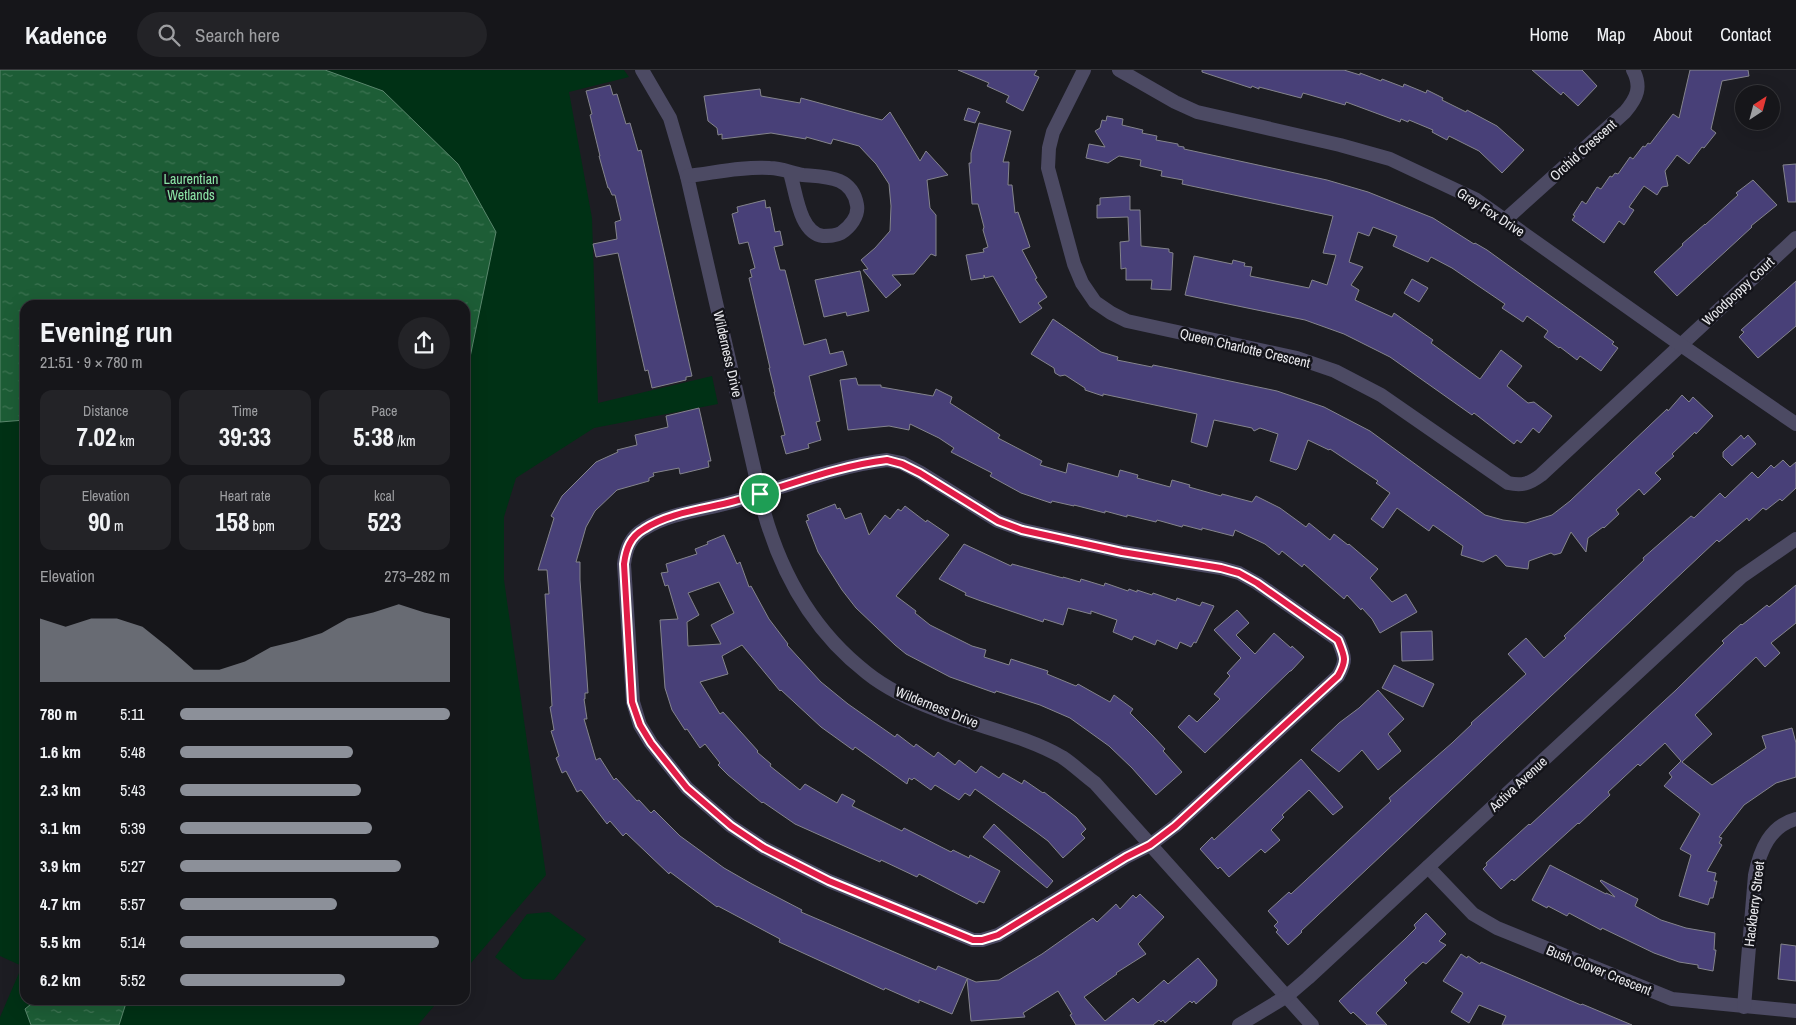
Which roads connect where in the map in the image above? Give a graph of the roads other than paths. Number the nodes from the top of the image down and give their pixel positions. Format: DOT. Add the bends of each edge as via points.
graph roads {
  1 [pos="642,70"];
  2 [pos="1084,70"];
  3 [pos="1119,70"];
  4 [pos="1633,70"];
  5 [pos="790,173"];
  6 [pos="687,176"];
  7 [pos="1505,220"];
  8 [pos="1796,238"];
  9 [pos="1681,345"];
  10 [pos="1796,424"];
  11 [pos="760,494"];
  12 [pos="1796,539"];
  13 [pos="1796,819"];
  14 [pos="1150,845"];
  15 [pos="1428,867"];
  16 [pos="1287,996"];
  17 [pos="1744,1007"];
  18 [pos="1796,1011"];
  19 [pos="1239,1025"];
  20 [pos="1312,1025"];
  1 -- 6 [label="street, Wilderness Drive" via="670,118"];
  2 -- 9 [label="street, Queen Charlotte Crescent" via="1053,132 1048,168 1082,283 1095,302 1127,321 1297,358 1335,371 1381,396 1508,483 1520,486 1541,476"];
  3 -- 7 [label="street, Grey Fox Drive" via="1197,112 1390,159 1475,199"];
  4 -- 7 [label="street, Orchid Crescent" via="1638,79 1634,102"];
  5 -- 5 [label="street" via="808,228 818,235 831,236 840,234 853,222 858,210 856,199 839,179"];
  5 -- 6 [label="street" via="771,168 748,168"];
  6 -- 11 [label="street, Wilderness Drive"];
  7 -- 9 [label="street, Grey Fox Drive"];
  8 -- 9 [label="street, Woodpoppy Court"];
  9 -- 10 [label="street, Grey Fox Drive"];
  11 -- 14 [label="street, Wilderness Drive" via="786,572 804,605 837,647 867,674 891,688 938,711 1023,740 1064,759 1095,783"];
  11 -- 14 [label="street" via="887,460 920,473 998,521 1022,530 1239,573 1338,640 1344,665 1338,676 1175,826"];
  11 -- 14 [label="street" via="670,517 644,529 632,539 626,552 632,702 651,743 687,788 731,826 764,848 829,881 973,940 998,935"];
  12 -- 15 [label="street, Activa Avenue" via="1742,578"];
  13 -- 17 [label="street, Hackberry Street" via="1775,830 1758,858"];
  14 -- 16 [label="street, Wilderness Drive"];
  15 -- 16 [label="street, Activa Avenue"];
  15 -- 17 [label="street, Bush Clover Crescent" via="1474,914 1497,928 1672,999"];
  16 -- 19 [label="street, Activa Avenue"];
  16 -- 20 [label="street"];
  17 -- 18 [label="street, Bush Clover Crescent"];
}
